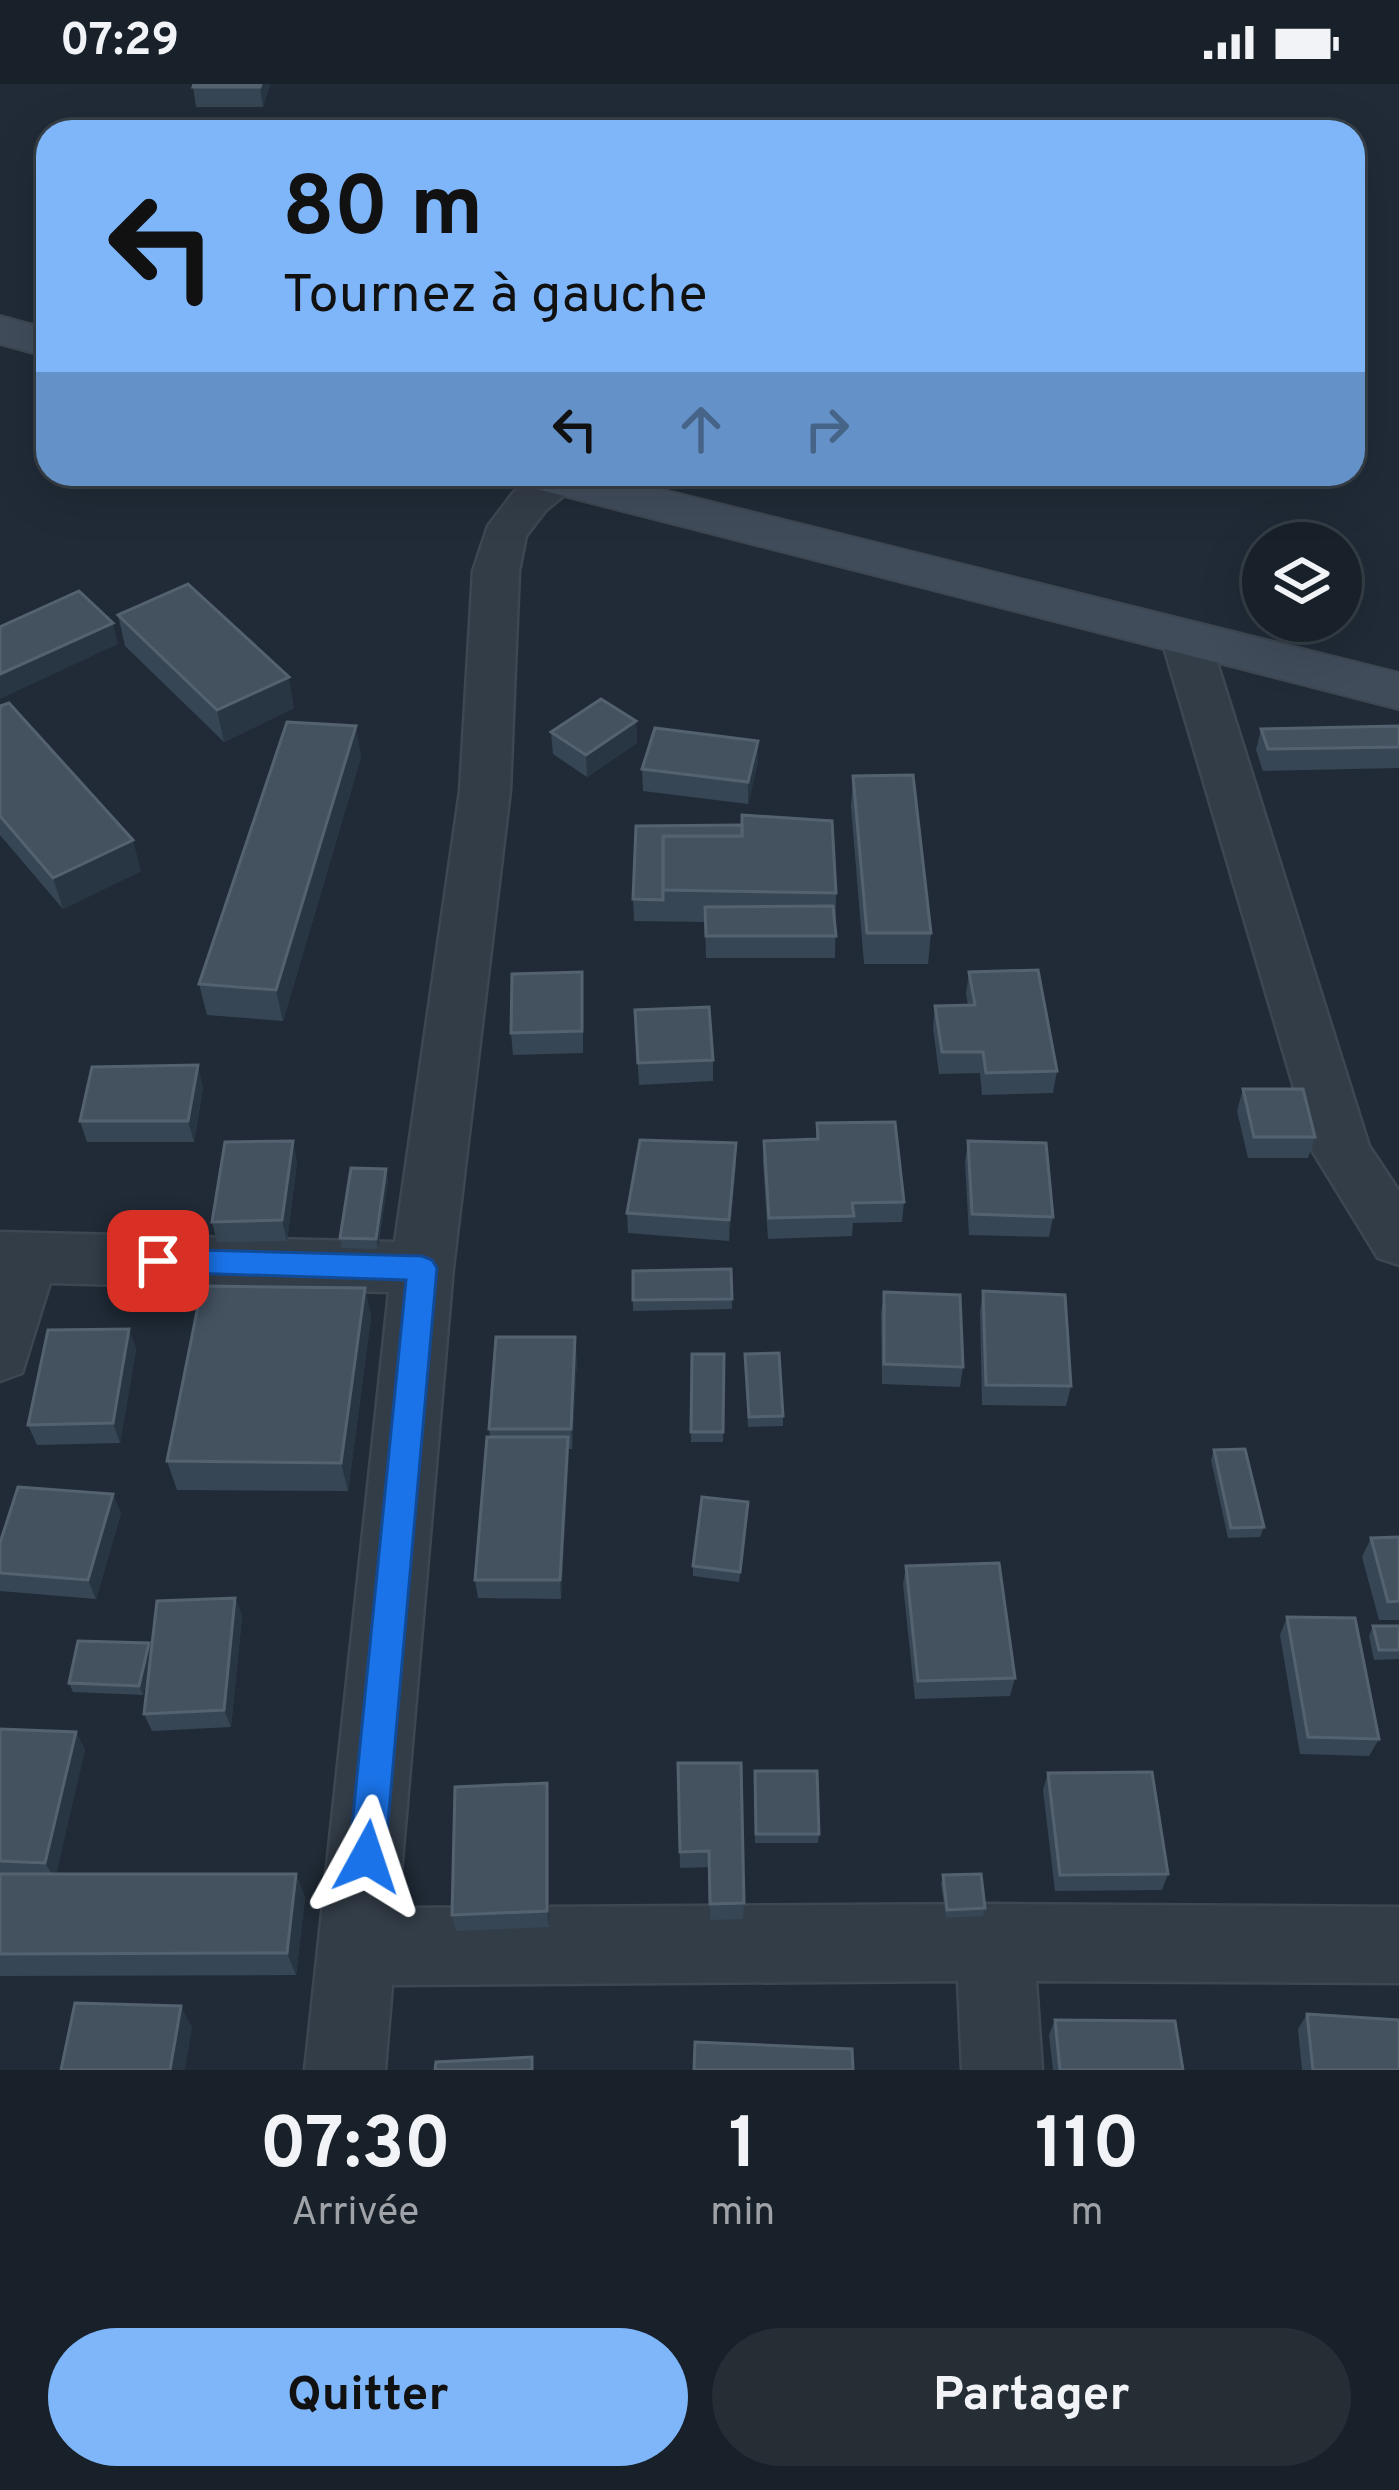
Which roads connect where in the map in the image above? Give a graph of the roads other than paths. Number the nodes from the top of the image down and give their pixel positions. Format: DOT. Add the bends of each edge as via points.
graph roads {
  1 [pos="0,330"];
  2 [pos="36,340"];
  3 [pos="542,486"];
  4 [pos="586,486"];
  5 [pos="1185,637"];
  6 [pos="1399,691"];
  7 [pos="1399,1240"];
  8 [pos="13,1257"];
  9 [pos="422,1268"];
  10 [pos="0,1354"];
  11 [pos="995,1942"];
  12 [pos="1399,1945"];
  13 [pos="359,1947"];
  14 [pos="345,2070"];
  15 [pos="1002,2070"];
  1 -- 2 [label="main road"];
  3 -- 9 [label="street" via="504,535 496,571 484,791"];
  4 -- 5 [label="main road"];
  5 -- 6 [label="main road"];
  5 -- 7 [label="street" via="1342,1152"];
  8 -- 9 [label="street"];
  8 -- 10 [label="street"];
  9 -- 13 [label="street"];
  11 -- 12 [label="street"];
  11 -- 13 [label="street"];
  11 -- 15 [label="street"];
  13 -- 14 [label="street"];
}
